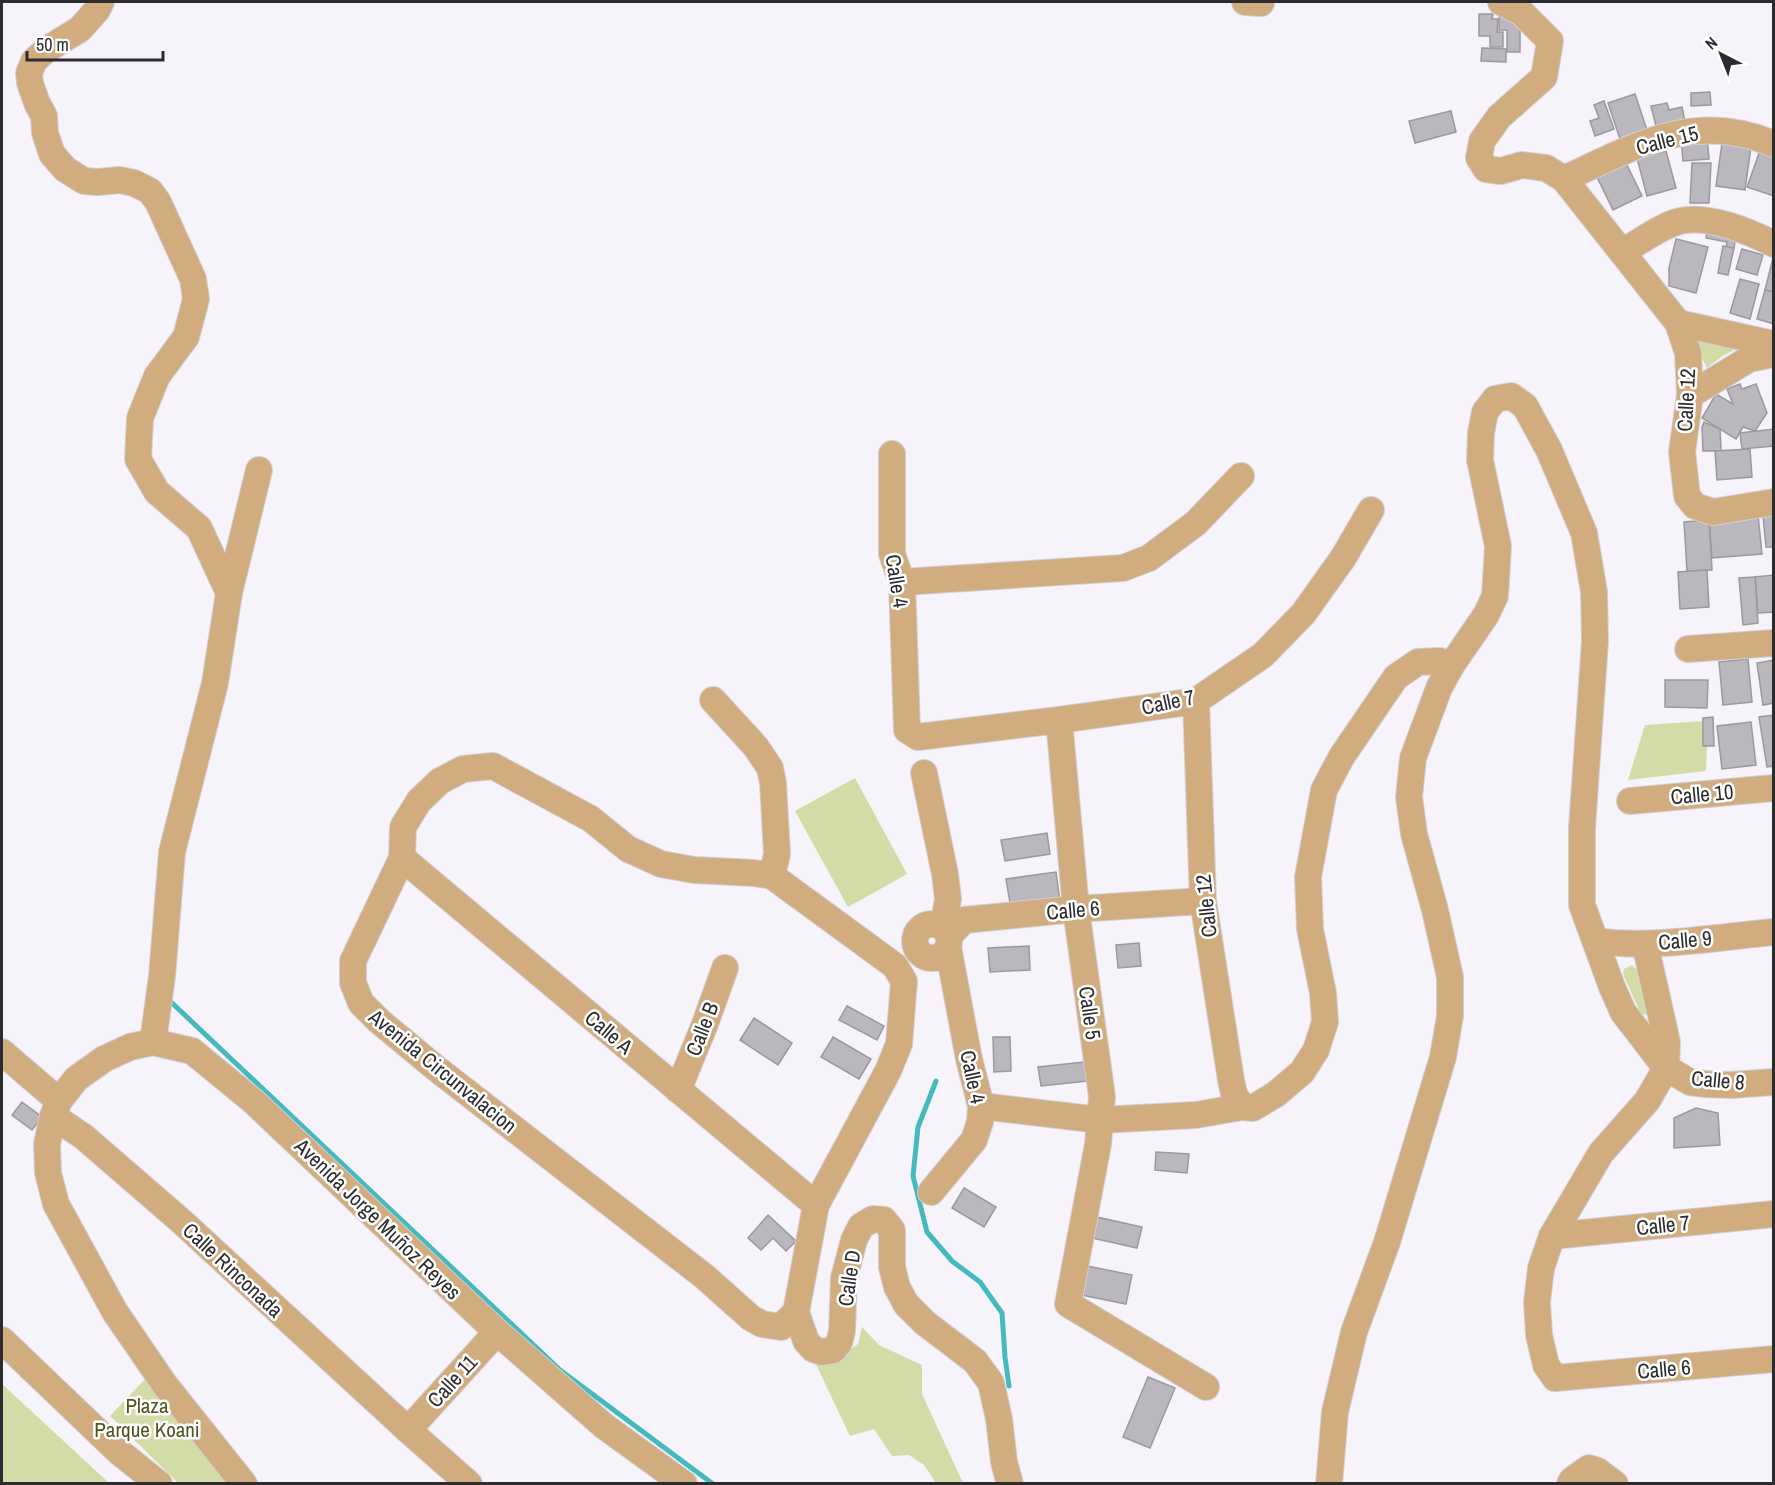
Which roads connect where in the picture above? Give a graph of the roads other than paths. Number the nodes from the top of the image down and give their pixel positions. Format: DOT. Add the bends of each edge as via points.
graph roads {
  1 [pos="101,2"];
  2 [pos="1501,2"];
  3 [pos="1773,144"];
  4 [pos="1564,179"];
  5 [pos="1773,244"];
  6 [pos="1622,252"];
  7 [pos="1678,323"];
  8 [pos="1773,344"];
  9 [pos="1773,354"];
  10 [pos="1690,395"];
  11 [pos="892,454"];
  12 [pos="259,470"];
  13 [pos="1241,476"];
  14 [pos="1773,502"];
  15 [pos="1371,510"];
  16 [pos="902,582"];
  17 [pos="229,593"];
  18 [pos="1773,643"];
  19 [pos="1688,649"];
  20 [pos="1450,666"];
  21 [pos="713,700"];
  22 [pos="1196,700"];
  23 [pos="1059,720"];
  24 [pos="918,737"];
  25 [pos="924,773"];
  26 [pos="1773,788"];
  27 [pos="1630,801"];
  28 [pos="402,858"];
  29 [pos="772,876"];
  30 [pos="1203,901"];
  31 [pos="1076,909"];
  32 [pos="1773,932"];
  33 [pos="947,937"];
  34 [pos="1596,941"];
  35 [pos="1645,944"];
  36 [pos="895,966"];
  37 [pos="725,968"];
  38 [pos="153,1042"];
  39 [pos="2,1052"];
  40 [pos="1666,1068"];
  41 [pos="1773,1082"];
  42 [pos="678,1090"];
  43 [pos="981,1106"];
  44 [pos="1242,1107"];
  45 [pos="56,1108"];
  46 [pos="1100,1120"];
  47 [pos="931,1192"];
  48 [pos="816,1205"];
  49 [pos="1773,1214"];
  50 [pos="1552,1236"];
  51 [pos="796,1312"];
  52 [pos="497,1332"];
  53 [pos="2,1340"];
  54 [pos="1773,1359"];
  55 [pos="1206,1387"];
  56 [pos="408,1430"];
  57 [pos="159,1484"];
  58 [pos="244,1484"];
  59 [pos="469,1484"];
  60 [pos="684,1484"];
  61 [pos="1010,1484"];
  62 [pos="1329,1484"];
  63 [pos="1570,1484"];
  64 [pos="1615,1484"];
  1 -- 17 [label="street" via="80,29 34,61 30,83 44,116 52,154 65,169 84,181 120,180 150,191 193,279 196,299 186,338 157,376 140,418 138,459 157,492 199,528"];
  2 -- 4 [label="street" via="1522,13 1550,41 1544,77 1500,117 1482,141 1479,158 1486,169 1501,171 1522,165 1546,168"];
  3 -- 4 [label="street, Calle 15" via="1745,133 1695,130 1643,142"];
  4 -- 6 [label="street, Calle 12"];
  5 -- 6 [label="street" via="1739,229 1697,218 1672,223"];
  6 -- 7 [label="street, Calle 12"];
  7 -- 8 [label="street"];
  7 -- 10 [label="street, Calle 12" via="1688,353"];
  9 -- 10 [label="street" via="1749,358"];
  10 -- 14 [label="street, Calle 12" via="1682,452 1687,496 1695,506 1713,513"];
  11 -- 16 [label="street, Calle 4" via="892,554"];
  12 -- 17 [label="street"];
  13 -- 16 [label="street" via="1196,523 1149,558 1123,568"];
  15 -- 22 [label="street, Calle 7" via="1303,614 1263,655"];
  16 -- 24 [label="street, Calle 4" via="907,730"];
  17 -- 38 [label="street" via="215,683 172,852"];
  18 -- 19 [label="street"];
  20 -- 34 [label="street" via="1495,596 1498,546 1480,460 1481,433 1485,412 1495,399 1510,396 1525,406 1549,450 1584,533 1594,592 1582,905"];
  20 -- 44 [label="street" via="1440,661 1418,662 1396,677 1342,756 1324,790 1308,877 1310,929 1325,1022 1316,1050 1302,1072 1253,1108"];
  20 -- 62 [label="street" via="1413,758 1410,797 1414,834 1450,977 1450,1016 1443,1057 1391,1231 1354,1332 1335,1412"];
  21 -- 29 [label="street" via="770,768 777,854"];
  22 -- 23 [label="street, Calle 7"];
  22 -- 30 [label="street, Calle 12"];
  23 -- 24 [label="street, Calle 7"];
  23 -- 31 [label="street, Calle 5"];
  25 -- 33 [label="street, Calle 4" via="945,874"];
  26 -- 27 [label="street, Calle 10"];
  28 -- 29 [label="street, Avenida Circunvalacion" via="403,827 419,801 440,781 463,769 494,766 591,819 628,849 661,864"];
  28 -- 42 [label="street, Calle A"];
  28 -- 51 [label="street, Avenida Circunvalacion" via="353,961 353,983 361,1004 437,1069 705,1277 751,1318 782,1327"];
  29 -- 36 [label="street, Avenida Circunvalacion"];
  30 -- 31 [label="street, Calle 6"];
  30 -- 44 [label="street, Calle 12" via="1231,1080"];
  31 -- 33 [label="street, Calle 6" via="964,920"];
  31 -- 46 [label="street, Calle 5" via="1102,1097"];
  32 -- 35 [label="street, Calle 9"];
  33 -- 36 [label="street, Calle 6" via="941,956 925,957 917,950"];
  33 -- 43 [label="street, Calle 4"];
  34 -- 35 [label="street, Calle 9"];
  34 -- 40 [label="street" via="1623,1012"];
  35 -- 40 [label="street" via="1667,1042"];
  36 -- 48 [label="street" via="904,981 899,1044"];
  37 -- 42 [label="street, Calle B"];
  38 -- 45 [label="street, Avenida Jorge Muñoz Reyes" via="104,1059 76,1079"];
  38 -- 52 [label="street, Avenida Jorge Muñoz Reyes" via="192,1051 253,1101"];
  39 -- 45 [label="street, Calle Rinconada"];
  40 -- 41 [label="street, Calle 8" via="1690,1082 1705,1084"];
  40 -- 50 [label="street" via="1647,1101 1601,1153"];
  42 -- 48 [label="street, Calle A"];
  43 -- 46 [label="street"];
  43 -- 47 [label="street, Calle 4" via="974,1140"];
  44 -- 46 [label="street" via="1196,1115"];
  45 -- 56 [label="street, Calle Rinconada"];
  45 -- 58 [label="street" via="46,1144 56,1204 116,1312 165,1385"];
  46 -- 55 [label="street, Calle 5" via="1068,1304"];
  48 -- 51 [label="street, Calle D"];
  49 -- 50 [label="street, Calle 7"];
  50 -- 54 [label="street, Calle 6" via="1541,1268 1537,1302 1546,1365 1555,1378"];
  51 -- 61 [label="street, Calle D" via="806,1341 813,1349 833,1350 842,1331 844,1278 854,1240 861,1226 873,1219 884,1220 892,1230 892,1267 906,1304 975,1360 991,1383"];
  52 -- 56 [label="street, Calle 11"];
  52 -- 60 [label="street, Avenida Jorge Muñoz Reyes" via="604,1426"];
  53 -- 57 [label="street" via="118,1451"];
  56 -- 59 [label="street, Calle Rinconada"];
  63 -- 64 [label="street" via="1589,1468"];
}
